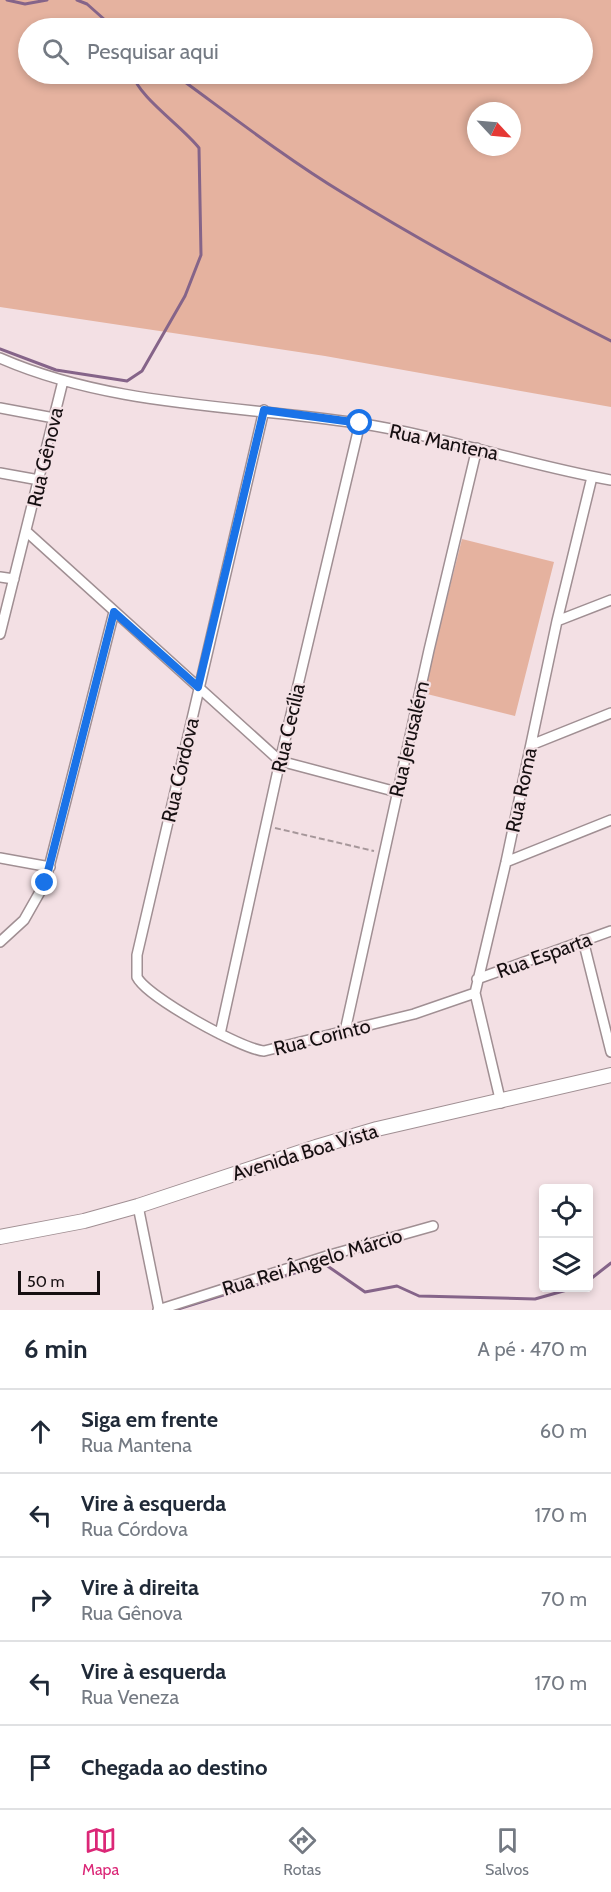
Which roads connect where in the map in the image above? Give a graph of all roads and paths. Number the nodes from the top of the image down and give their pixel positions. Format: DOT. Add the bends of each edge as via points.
graph roads {
  1 [pos="0,358"];
  2 [pos="63,381"];
  3 [pos="0,408"];
  4 [pos="264,410"];
  5 [pos="54,418"];
  6 [pos="360,423"];
  7 [pos="477,448"];
  8 [pos="0,473"];
  9 [pos="592,477"];
  10 [pos="39,480"];
  11 [pos="611,480"];
  12 [pos="27,532"];
  13 [pos="0,577"];
  14 [pos="14,579"];
  15 [pos="611,600"];
  16 [pos="114,612"];
  17 [pos="557,621"];
  18 [pos="0,634"];
  19 [pos="198,687"];
  20 [pos="611,713"];
  21 [pos="531,745"];
  22 [pos="280,761"];
  23 [pos="397,792"];
  24 [pos="611,820"];
  25 [pos="266,826"];
  26 [pos="384,854"];
  27 [pos="0,858"];
  28 [pos="506,862"];
  29 [pos="50,867"];
  30 [pos="611,931"];
  31 [pos="583,940"];
  32 [pos="0,942"];
  33 [pos="137,955"];
  34 [pos="477,979"];
  35 [pos="475,993"];
  36 [pos="345,1031"];
  37 [pos="220,1034"];
  38 [pos="611,1052"];
  39 [pos="611,1075"];
  40 [pos="501,1103"];
  41 [pos="138,1206"];
  42 [pos="433,1226"];
  43 [pos="0,1237"];
  44 [pos="158,1310"];
  1 -- 2 [label="street, Rua Mantena"];
  2 -- 4 [label="street, Rua Mantena" via="157,400"];
  2 -- 5 [label="street, Rua Gênova"];
  3 -- 5 [label="street"];
  4 -- 6 [label="street, Rua Mantena"];
  4 -- 19 [label="street, Rua Córdova"];
  5 -- 10 [label="street, Rua Gênova"];
  6 -- 7 [label="street, Rua Mantena"];
  6 -- 22 [label="street, Rua Cecília"];
  7 -- 9 [label="street, Rua Mantena"];
  7 -- 23 [label="street, Rua Jerusalém"];
  8 -- 10 [label="street"];
  9 -- 11 [label="street, Rua Mantena"];
  9 -- 17 [label="street, Rua Roma"];
  10 -- 12 [label="street, Rua Gênova"];
  12 -- 14 [label="street, Rua Gênova"];
  12 -- 16 [label="street, Rua Gênova"];
  13 -- 14 [label="street"];
  14 -- 18 [label="street, Rua Gênova"];
  15 -- 17 [label="street"];
  16 -- 19 [label="street, Rua Gênova"];
  16 -- 29 [label="street"];
  17 -- 21 [label="street, Rua Roma"];
  19 -- 22 [label="street, Rua Gênova"];
  19 -- 33 [label="street, Rua Córdova"];
  20 -- 21 [label="street"];
  21 -- 28 [label="street, Rua Roma"];
  22 -- 23 [label="street, Rua Gênova"];
  22 -- 25 [label="street, Rua Cecília"];
  23 -- 26 [label="street, Rua Jerusalém"];
  24 -- 28 [label="street"];
  25 -- 26 [label="path"];
  25 -- 37 [label="street, Rua Cecília"];
  26 -- 36 [label="street, Rua Jerusalém"];
  27 -- 29 [label="street"];
  28 -- 34 [label="street, Rua Roma"];
  29 -- 32 [label="street" via="36,903"];
  30 -- 31 [label="street, Rua Esparta"];
  31 -- 34 [label="street, Rua Esparta"];
  31 -- 38 [label="street"];
  33 -- 37 [label="street, Rua Corinto" via="137,977 144,988"];
  34 -- 35 [label="street, Rua Roma"];
  35 -- 36 [label="street, Rua Corinto" via="414,1014"];
  35 -- 40 [label="street, Rua Roma"];
  36 -- 37 [label="street, Rua Corinto" via="264,1051"];
  39 -- 40 [label="street, Avenida Boa Vista"];
  40 -- 41 [label="street, Avenida Boa Vista" via="315,1146"];
  41 -- 43 [label="street, Avenida Boa Vista"];
  41 -- 44 [label="street"];
  42 -- 44 [label="street, Rua Rei Ângelo Márcio"];
}
